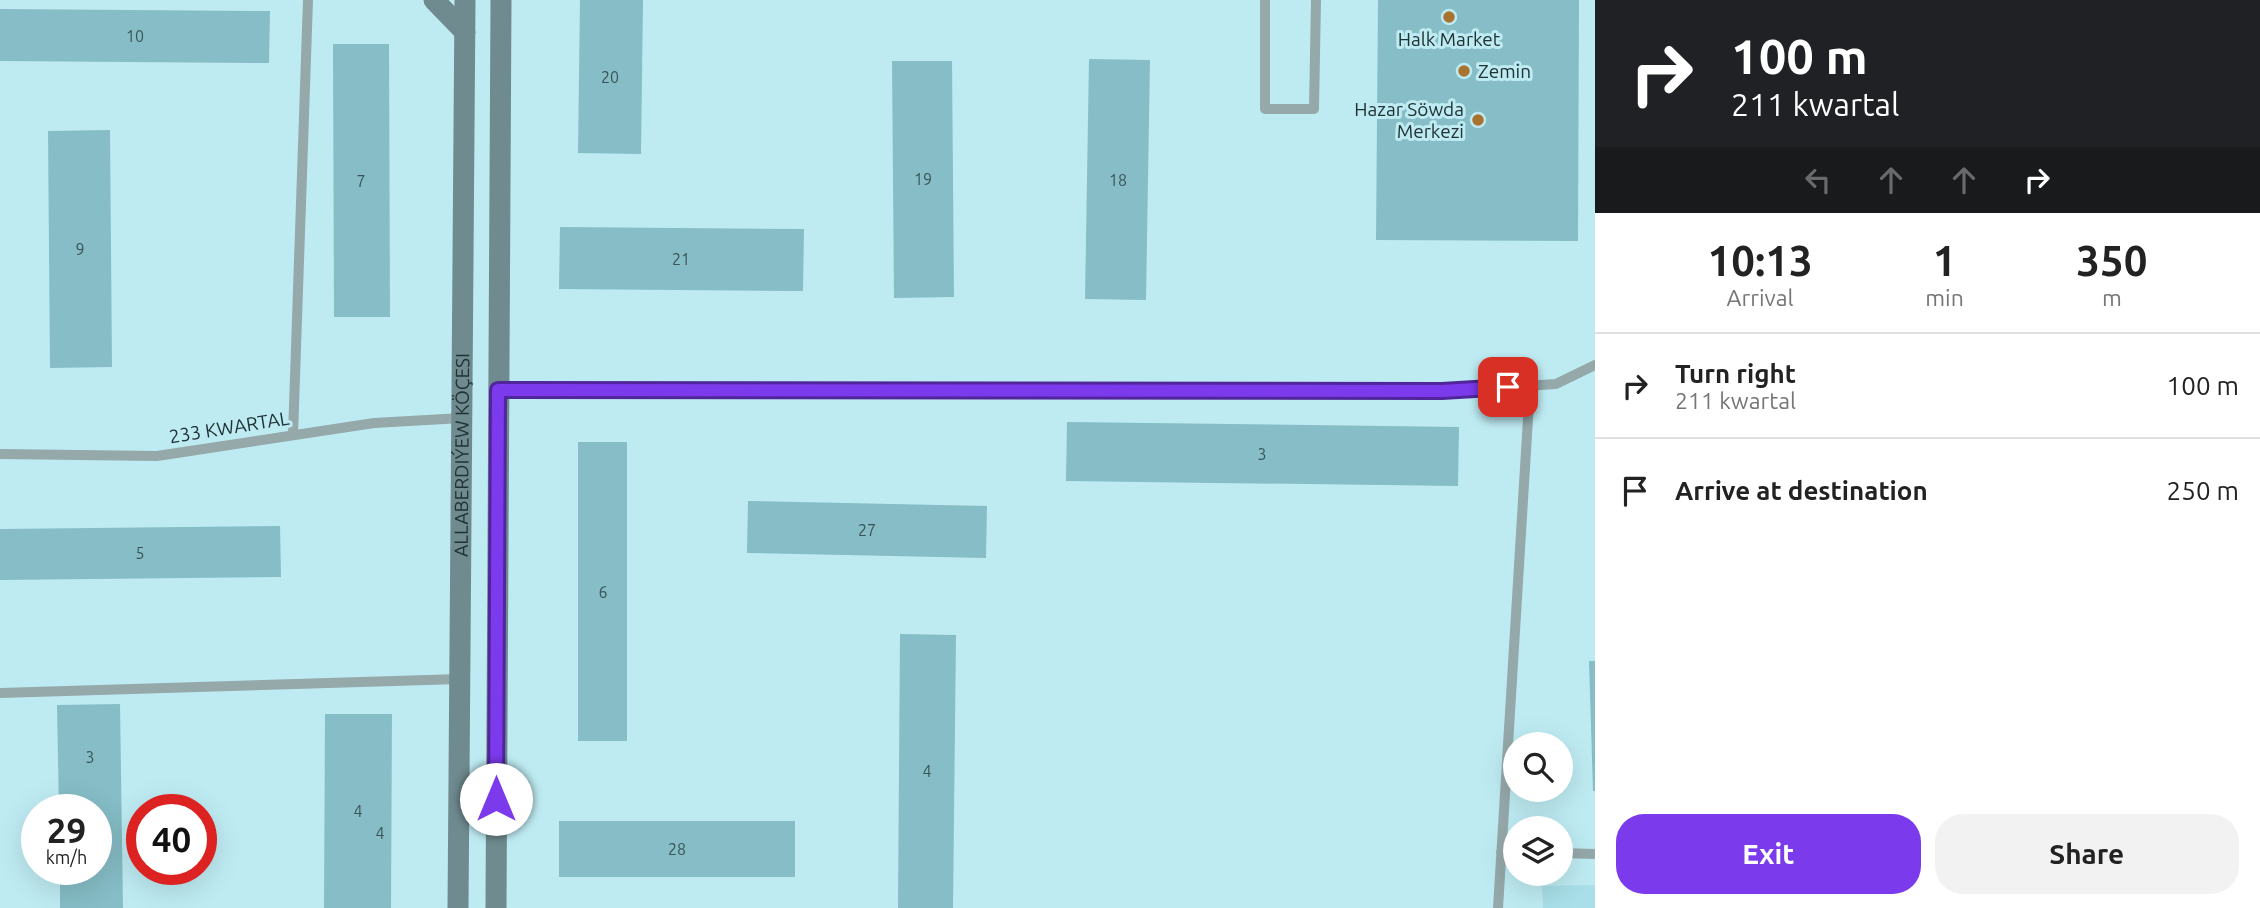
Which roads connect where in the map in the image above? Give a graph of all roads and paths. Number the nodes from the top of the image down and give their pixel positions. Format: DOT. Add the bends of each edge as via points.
graph roads {
  1 [pos="308,0"];
  2 [pos="435,0"];
  3 [pos="465,0"];
  4 [pos="501,0"];
  5 [pos="1265,0"];
  6 [pos="1316,0"];
  7 [pos="465,32"];
  8 [pos="1595,365"];
  9 [pos="1530,386"];
  10 [pos="498,390"];
  11 [pos="462,418"];
  12 [pos="293,435"];
  13 [pos="0,454"];
  14 [pos="460,679"];
  15 [pos="0,693"];
  16 [pos="1501,852"];
  17 [pos="1573,853"];
  18 [pos="1595,854"];
  19 [pos="458,908"];
  20 [pos="496,908"];
  21 [pos="1498,908"];
  1 -- 12 [label="lane"];
  2 -- 7 [label="street"];
  3 -- 7 [label="street, ALLABERDIÝEW KÖÇESI"];
  4 -- 10 [label="street, ALLABERDIÝEW KÖÇESI"];
  5 -- 6 [label="lane" via="1265,109 1314,109"];
  7 -- 11 [label="street, ALLABERDIÝEW KÖÇESI"];
  8 -- 9 [label="lane" via="1556,384"];
  9 -- 10 [label="lane" via="1442,391"];
  9 -- 16 [label="lane"];
  10 -- 20 [label="street, ALLABERDIÝEW KÖÇESI"];
  11 -- 12 [label="lane, 233 KWARTAL" via="374,423"];
  11 -- 14 [label="street, ALLABERDIÝEW KÖÇESI"];
  12 -- 13 [label="lane, 233 KWARTAL" via="157,456"];
  14 -- 15 [label="lane"];
  14 -- 19 [label="street, ALLABERDIÝEW KÖÇESI"];
  16 -- 21 [label="lane"];
  17 -- 18 [label="lane"];
}
